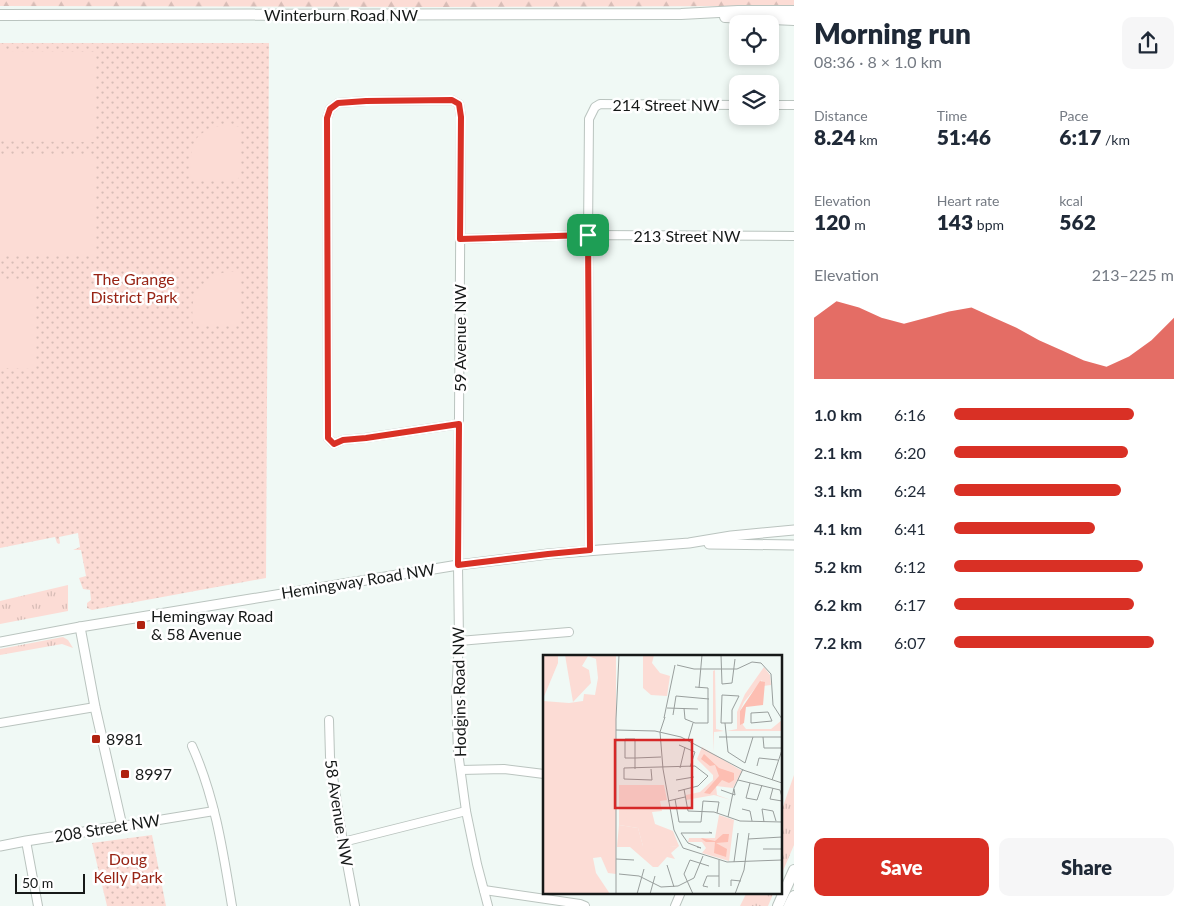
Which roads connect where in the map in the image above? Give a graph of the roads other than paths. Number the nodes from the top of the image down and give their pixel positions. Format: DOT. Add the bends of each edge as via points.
graph roads {
  1 [pos="794,11"];
  2 [pos="681,14"];
  3 [pos="0,15"];
  4 [pos="794,20"];
  5 [pos="729,105"];
  6 [pos="779,105"];
  7 [pos="794,105"];
  8 [pos="588,235"];
  9 [pos="794,236"];
  10 [pos="460,239"];
  11 [pos="459,424"];
  12 [pos="794,530"];
  13 [pos="689,543"];
  14 [pos="794,545"];
  15 [pos="590,550"];
  16 [pos="458,565"];
  17 [pos="80,627"];
  18 [pos="569,632"];
  19 [pos="459,641"];
  20 [pos="0,642"];
  21 [pos="95,707"];
  22 [pos="328,720"];
  23 [pos="0,723"];
  24 [pos="192,746"];
  25 [pos="461,770"];
  26 [pos="543,774"];
  27 [pos="214,811"];
  28 [pos="466,811"];
  29 [pos="122,826"];
  30 [pos="26,841"];
  31 [pos="343,842"];
  32 [pos="0,846"];
  33 [pos="794,870"];
  34 [pos="484,890"];
  35 [pos="680,894"];
  36 [pos="794,896"];
  37 [pos="38,906"];
  38 [pos="232,906"];
  39 [pos="355,906"];
  40 [pos="488,906"];
  41 [pos="585,906"];
  42 [pos="675,906"];
  43 [pos="778,906"];
  44 [pos="789,906"];
  1 -- 2 [label="main road, Winterburn Road NW"];
  2 -- 3 [label="main road, Winterburn Road NW"];
  2 -- 4 [label="main road, Winterburn Road NW"];
  5 -- 8 [label="street, 214 Street NW" via="600,104 595,107 589,119"];
  6 -- 7 [label="street"];
  8 -- 9 [label="street, 213 Street NW"];
  8 -- 10 [label="street, 213 Street NW"];
  8 -- 15 [label="street"];
  10 -- 11 [label="street, 59 Avenue NW"];
  10 -- 11 [label="street, 59 Avenue NW" via="459,104 452,100 366,101 338,103 330,109 327,118 328,438 334,444 343,440"];
  11 -- 16 [label="street, 59 Avenue NW"];
  12 -- 13 [label="street, Hemingway Road NW"];
  13 -- 14 [label="street, Hemingway Road NW"];
  13 -- 15 [label="street, Hemingway Road NW"];
  15 -- 16 [label="street, Hemingway Road NW"];
  16 -- 17 [label="street, Hemingway Road NW"];
  16 -- 19 [label="street, Hodgins Road NW"];
  17 -- 20 [label="street, Hemingway Road NW"];
  17 -- 21 [label="street"];
  18 -- 19 [label="street"];
  19 -- 25 [label="street, Hodgins Road NW" via="456,695"];
  21 -- 23 [label="street"];
  21 -- 29 [label="street"];
  22 -- 31 [label="street, 58 Avenue NW" via="330,757"];
  24 -- 27 [label="street"];
  25 -- 26 [label="street" via="504,769"];
  25 -- 28 [label="street, Hodgins Road NW"];
  27 -- 29 [label="street, 208 Street NW"];
  27 -- 38 [label="street"];
  28 -- 31 [label="street"];
  28 -- 34 [label="street, Hodgins Road NW"];
  29 -- 30 [label="street, 208 Street NW"];
  30 -- 32 [label="street, 208 Street NW"];
  30 -- 37 [label="street"];
  31 -- 39 [label="street, 58 Avenue NW"];
  33 -- 43 [label="main road"];
  34 -- 40 [label="street, Hodgins Road NW"];
  34 -- 41 [label="street"];
  35 -- 42 [label="street"];
  36 -- 44 [label="main road"];
}
